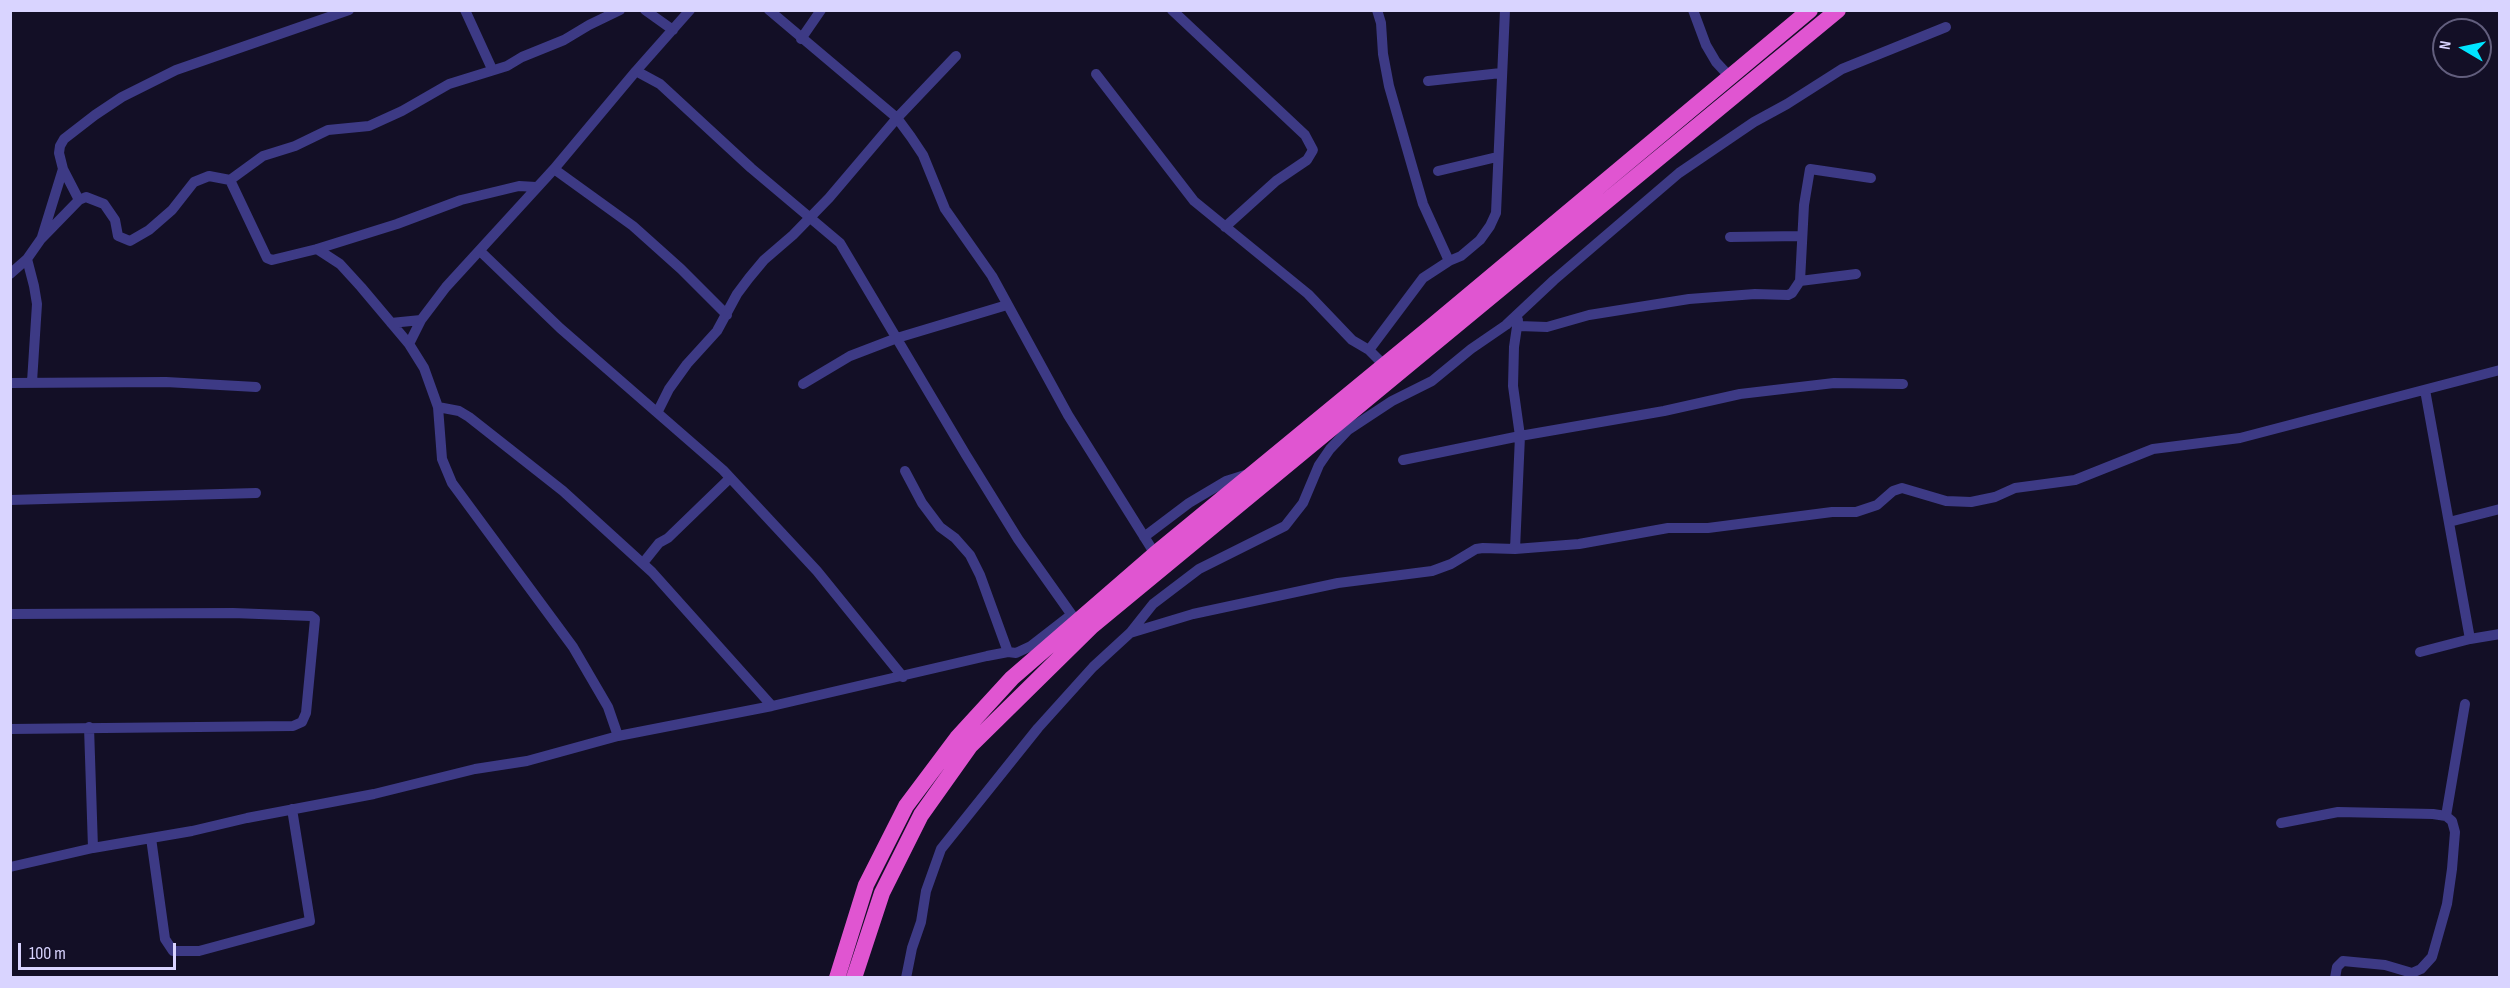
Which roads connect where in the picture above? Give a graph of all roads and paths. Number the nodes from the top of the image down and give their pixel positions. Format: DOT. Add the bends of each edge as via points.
graph roads {
  1 [pos="349,10"];
  2 [pos="465,10"];
  3 [pos="620,10"];
  4 [pos="645,10"];
  5 [pos="690,10"];
  6 [pos="770,10"];
  7 [pos="821,10"];
  8 [pos="1172,10"];
  9 [pos="1377,10"];
  10 [pos="1382,10"];
  11 [pos="1505,10"];
  12 [pos="1693,10"];
  13 [pos="1810,10"];
  14 [pos="1838,10"];
  15 [pos="1381,23"];
  16 [pos="1946,27"];
  17 [pos="673,30"];
  18 [pos="801,39"];
  19 [pos="956,56"];
  20 [pos="492,69"];
  21 [pos="636,71"];
  22 [pos="1502,73"];
  23 [pos="1096,74"];
  24 [pos="1730,77"];
  25 [pos="1428,81"];
  26 [pos="897,118"];
  27 [pos="1497,157"];
  28 [pos="63,169"];
  29 [pos="554,169"];
  30 [pos="1438,171"];
  31 [pos="1871,178"];
  32 [pos="230,180"];
  33 [pos="71,186"];
  34 [pos="536,187"];
  35 [pos="79,200"];
  36 [pos="51,204"];
  37 [pos="809,216"];
  38 [pos="1225,227"];
  39 [pos="1802,236"];
  40 [pos="1730,237"];
  41 [pos="41,239"];
  42 [pos="317,249"];
  43 [pos="480,251"];
  44 [pos="27,259"];
  45 [pos="1449,261"];
  46 [pos="10,274"];
  47 [pos="1856,274"];
  48 [pos="1800,281"];
  49 [pos="1007,305"];
  50 [pos="1517,314"];
  51 [pos="727,315"];
  52 [pos="422,320"];
  53 [pos="391,323"];
  54 [pos="1519,326"];
  55 [pos="897,338"];
  56 [pos="409,344"];
  57 [pos="1369,350"];
  58 [pos="2499,370"];
  59 [pos="1390,371"];
  60 [pos="32,382"];
  61 [pos="10,383"];
  62 [pos="803,384"];
  63 [pos="1903,384"];
  64 [pos="256,387"];
  65 [pos="1411,390"];
  66 [pos="2425,390"];
  67 [pos="438,407"];
  68 [pos="658,411"];
  69 [pos="1520,436"];
  70 [pos="1403,460"];
  71 [pos="905,471"];
  72 [pos="1255,471"];
  73 [pos="730,478"];
  74 [pos="256,493"];
  75 [pos="10,500"];
  76 [pos="2499,509"];
  77 [pos="2449,522"];
  78 [pos="1144,537"];
  79 [pos="1515,549"];
  80 [pos="1155,554"];
  81 [pos="643,563"];
  82 [pos="10,614"];
  83 [pos="1074,618"];
  84 [pos="1130,633"];
  85 [pos="2499,634"];
  86 [pos="2470,639"];
  87 [pos="1008,652"];
  88 [pos="2420,652"];
  89 [pos="903,677"];
  90 [pos="2465,704"];
  91 [pos="771,706"];
  92 [pos="89,727"];
  93 [pos="10,729"];
  94 [pos="618,736"];
  95 [pos="292,809"];
  96 [pos="2446,816"];
  97 [pos="2281,823"];
  98 [pos="151,838"];
  99 [pos="93,848"];
  100 [pos="10,867"];
  101 [pos="837,978"];
  102 [pos="854,978"];
  103 [pos="906,978"];
  104 [pos="2335,978"];
  1 -- 28 [label="street" via="176,70 122,97 64,139 59,153"];
  2 -- 20 [label="street"];
  3 -- 20 [label="street" via="564,40"];
  4 -- 17 [label="street"];
  5 -- 17 [label="street"];
  6 -- 18 [label="street"];
  7 -- 18 [label="street"];
  8 -- 38 [label="street" via="1305,135 1313,150 1307,160 1276,181"];
  9 -- 15 [label="street"];
  10 -- 15 [label="street"];
  11 -- 22 [label="street"];
  12 -- 24 [label="street" via="1706,45"];
  13 -- 24 [label="highway"];
  14 -- 59 [label="highway"];
  15 -- 45 [label="street" via="1389,86 1423,204"];
  16 -- 50 [label="street" via="1842,69 1754,122 1679,173"];
  17 -- 21 [label="street"];
  18 -- 26 [label="street"];
  19 -- 26 [label="street"];
  20 -- 32 [label="street" via="449,84 369,126 328,130 263,156"];
  21 -- 29 [label="street"];
  21 -- 37 [label="street" via="660,84"];
  22 -- 25 [label="street"];
  22 -- 27 [label="street"];
  23 -- 38 [label="street" via="1194,201"];
  24 -- 59 [label="highway"];
  26 -- 37 [label="street"];
  26 -- 49 [label="street" via="923,155 945,208"];
  27 -- 30 [label="street"];
  27 -- 45 [label="street" via="1496,213 1490,226 1472,248"];
  28 -- 33 [label="street"];
  28 -- 36 [label="street"];
  29 -- 34 [label="street"];
  29 -- 51 [label="street" via="633,226"];
  31 -- 39 [label="street" via="1810,169"];
  32 -- 35 [label="street" via="209,176 194,182 150,230 130,240 118,236 115,220 104,204 91,198"];
  32 -- 42 [label="street" via="267,258 277,260"];
  33 -- 35 [label="street"];
  33 -- 36 [label="street"];
  34 -- 42 [label="street" via="519,186 461,200"];
  34 -- 43 [label="street"];
  35 -- 41 [label="street"];
  36 -- 41 [label="street"];
  37 -- 51 [label="street" via="749,278"];
  37 -- 55 [label="street" via="840,243"];
  38 -- 57 [label="street" via="1308,294 1352,340"];
  39 -- 40 [label="street"];
  39 -- 48 [label="street"];
  41 -- 44 [label="street"];
  42 -- 53 [label="street" via="340,264"];
  43 -- 52 [label="street"];
  43 -- 68 [label="street" via="560,328"];
  44 -- 46 [label="street"];
  44 -- 60 [label="street" via="36,304"];
  45 -- 57 [label="street" via="1423,278"];
  47 -- 48 [label="street"];
  48 -- 54 [label="street" via="1788,296 1689,299 1589,315 1547,327"];
  49 -- 55 [label="street"];
  49 -- 78 [label="street" via="1068,416"];
  50 -- 54 [label="street"];
  50 -- 65 [label="street" via="1432,381"];
  51 -- 68 [label="street" via="669,389"];
  52 -- 53 [label="street"];
  52 -- 56 [label="street"];
  53 -- 56 [label="street"];
  54 -- 69 [label="street" via="1513,386"];
  55 -- 62 [label="street" via="850,356"];
  55 -- 83 [label="street" via="1007,520"];
  56 -- 67 [label="street" via="424,368"];
  57 -- 59 [label="street"];
  58 -- 66 [label="street"];
  59 -- 65 [label="street"];
  59 -- 72 [label="highway"];
  59 -- 102 [label="highway" via="1092,626 970,746 921,815 882,893"];
  60 -- 61 [label="street"];
  60 -- 64 [label="street"];
  63 -- 69 [label="street" via="1834,383 1740,394"];
  65 -- 84 [label="street" via="1348,430 1330,449 1302,503 1285,526 1199,569 1153,604"];
  66 -- 77 [label="street"];
  66 -- 79 [label="street" via="2240,438 2153,448 2075,480 2015,488 1971,502 1946,501 1902,488 1876,505 1856,512 1708,528 1668,528 1579,544"];
  67 -- 81 [label="street" via="469,417 563,491"];
  67 -- 94 [label="street" via="442,459 452,483 573,647 608,707"];
  68 -- 73 [label="street"];
  69 -- 70 [label="street"];
  69 -- 79 [label="street"];
  71 -- 87 [label="street" via="940,527 970,555"];
  72 -- 78 [label="street" via="1226,481 1189,503"];
  72 -- 80 [label="highway"];
  73 -- 81 [label="street" via="659,543"];
  73 -- 89 [label="street" via="817,571"];
  74 -- 75 [label="street"];
  76 -- 77 [label="street"];
  77 -- 86 [label="street"];
  78 -- 80 [label="street"];
  79 -- 84 [label="street" via="1476,549 1432,571 1338,583 1193,614"];
  80 -- 83 [label="highway"];
  81 -- 91 [label="street"];
  82 -- 92 [label="street" via="233,613 315,619 302,722 293,726"];
  83 -- 87 [label="street" via="1024,650"];
  83 -- 101 [label="highway" via="957,738 906,806 866,885"];
  84 -- 103 [label="street" via="1038,728 941,849 926,891"];
  85 -- 86 [label="street"];
  86 -- 88 [label="street"];
  87 -- 89 [label="street"];
  89 -- 91 [label="street"];
  90 -- 96 [label="street"];
  91 -- 94 [label="street"];
  92 -- 93 [label="street"];
  92 -- 99 [label="street"];
  94 -- 95 [label="street" via="527,761"];
  95 -- 98 [label="street"];
  95 -- 98 [label="street" via="310,921 199,951 173,951 165,939"];
  96 -- 97 [label="street" via="2338,812"];
  96 -- 104 [label="street" via="2455,832 2452,869 2432,957 2412,973 2385,965 2343,961"];
  98 -- 99 [label="street"];
  99 -- 100 [label="street"];
}
